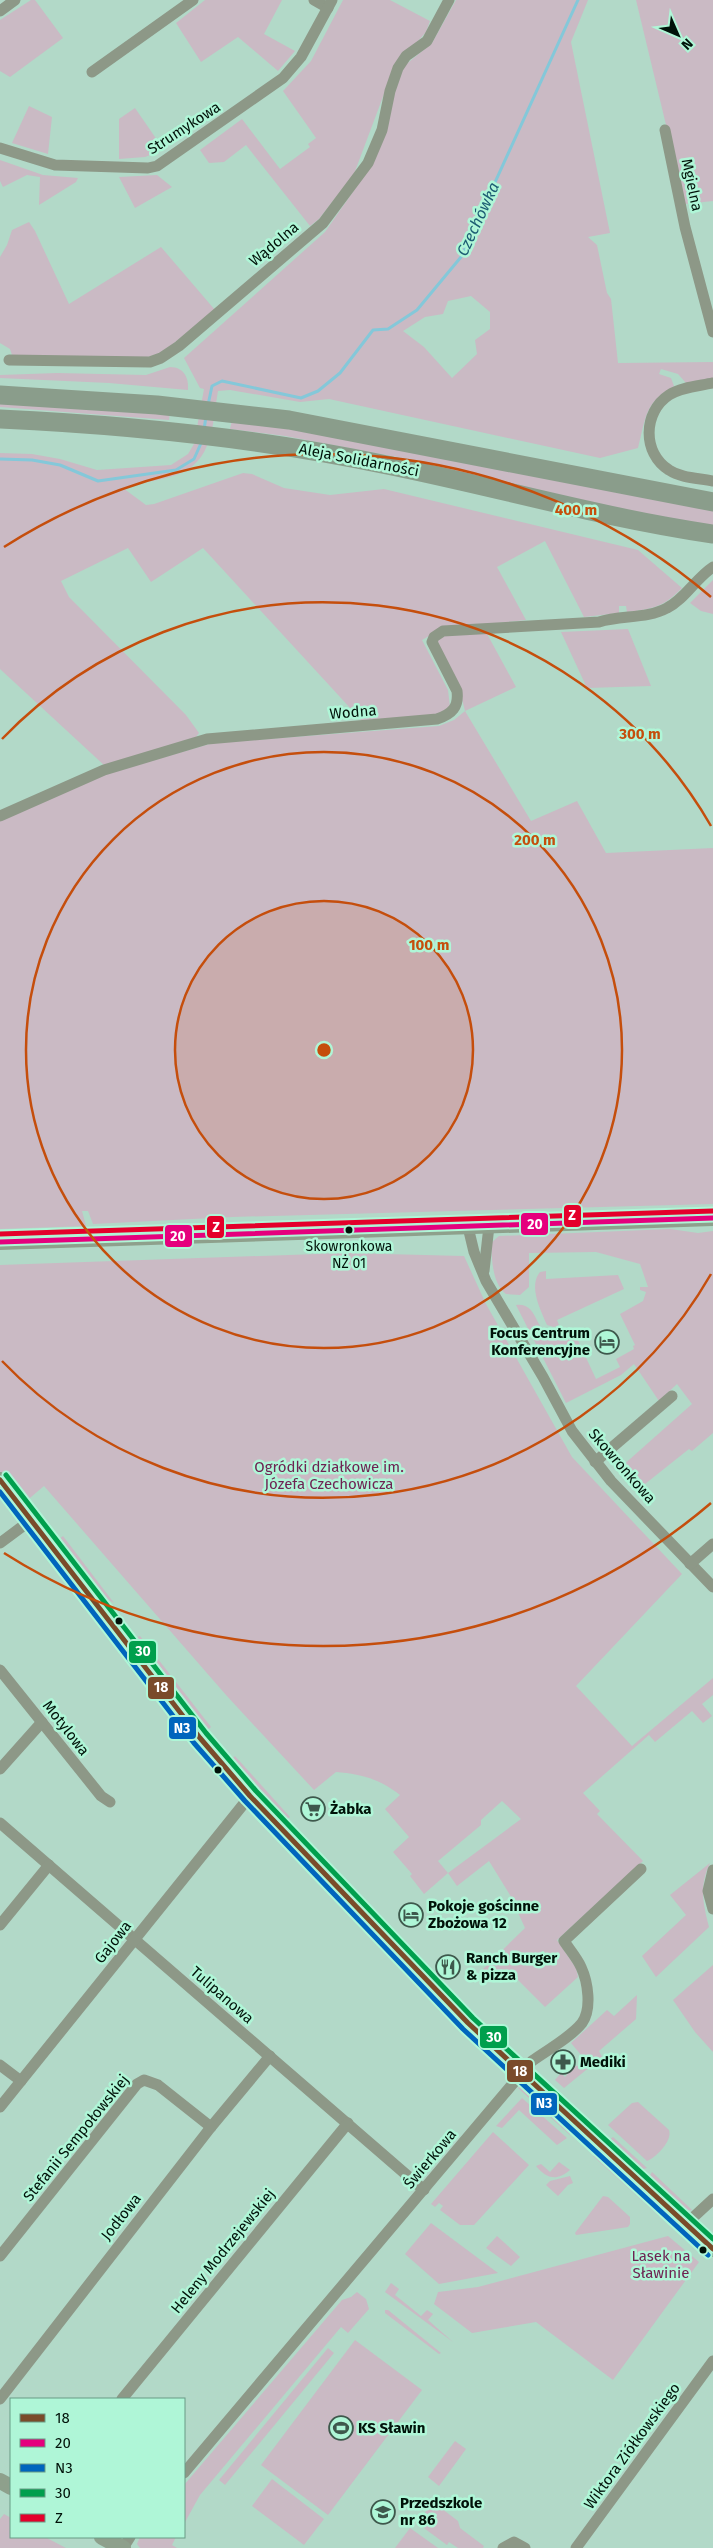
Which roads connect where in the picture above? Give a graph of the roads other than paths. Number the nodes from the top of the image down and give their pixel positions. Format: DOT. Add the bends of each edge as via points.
graph roads {
  1 [pos="16,0"];
  2 [pos="193,0"];
  3 [pos="314,0"];
  4 [pos="449,0"];
  5 [pos="330,4"];
  6 [pos="0,11"];
  7 [pos="92,72"];
  8 [pos="666,130"];
  9 [pos="0,148"];
  10 [pos="713,332"];
  11 [pos="9,360"];
  12 [pos="713,383"];
  13 [pos="0,395"];
  14 [pos="0,418"];
  15 [pos="713,481"];
  16 [pos="713,502"];
  17 [pos="713,534"];
  18 [pos="713,566"];
  19 [pos="0,816"];
  20 [pos="713,1218"];
  21 [pos="489,1226"];
  22 [pos="468,1227"];
  23 [pos="0,1242"];
  24 [pos="484,1272"];
  25 [pos="672,1396"];
  26 [pos="595,1462"];
  27 [pos="0,1480"];
  28 [pos="31,1520"];
  29 [pos="0,1543"];
  30 [pos="713,1544"];
  31 [pos="690,1564"];
  32 [pos="713,1587"];
  33 [pos="0,1670"];
  34 [pos="42,1722"];
  35 [pos="0,1768"];
  36 [pos="250,1796"];
  37 [pos="110,1802"];
  38 [pos="0,1823"];
  39 [pos="49,1865"];
  40 [pos="641,1869"];
  41 [pos="713,1870"];
  42 [pos="713,1909"];
  43 [pos="0,1925"];
  44 [pos="134,1939"];
  45 [pos="270,2056"];
  46 [pos="0,2065"];
  47 [pos="522,2073"];
  48 [pos="20,2081"];
  49 [pos="0,2107"];
  50 [pos="348,2123"];
  51 [pos="211,2126"];
  52 [pos="424,2190"];
  53 [pos="713,2200"];
  54 [pos="686,2224"];
  55 [pos="713,2249"];
  56 [pos="0,2256"];
  57 [pos="713,2361"];
  58 [pos="0,2398"];
  59 [pos="123,2398"];
  60 [pos="185,2472"];
  61 [pos="104,2538"];
  62 [pos="123,2548"];
  63 [pos="502,2548"];
  64 [pos="525,2548"];
  65 [pos="576,2548"];
  1 -- 6 [label="street"];
  2 -- 7 [label="street"];
  3 -- 5 [label="street"];
  4 -- 11 [label="street, Wądolna" via="427,41 406,56 398,68 382,130 368,163 323,223 179,346 150,362"];
  5 -- 9 [label="street, Strumykowa" via="301,57 283,78 157,166 55,165"];
  8 -- 10 [label="street, Mgielna" via="686,227"];
  12 -- 15 [label="street" via="669,395 655,409 648,436 656,456 667,469 676,474"];
  13 -- 16 [label="main road, Aleja Solidarności" via="157,404 248,415 374,435"];
  14 -- 17 [label="main road, Aleja Solidarności" via="156,429 239,440 385,464 624,518"];
  18 -- 19 [label="street, Wodna" via="668,608 653,614 599,622 443,631 434,637 433,648 457,691 458,699 449,716 437,720 207,738 104,770"];
  20 -- 21 [label="street"];
  21 -- 22 [label="street"];
  21 -- 24 [label="street"];
  22 -- 23 [label="street"];
  22 -- 24 [label="street, Skowronkowa"];
  24 -- 26 [label="street, Skowronkowa" via="572,1431"];
  25 -- 26 [label="street"];
  26 -- 31 [label="street, Skowronkowa"];
  27 -- 28 [label="street"];
  28 -- 29 [label="street"];
  28 -- 36 [label="street" via="200,1738"];
  30 -- 31 [label="street"];
  31 -- 32 [label="street, Skowronkowa"];
  33 -- 34 [label="street, Motylowa"];
  34 -- 35 [label="street"];
  34 -- 37 [label="street, Motylowa" via="101,1796"];
  36 -- 44 [label="street, Gajowa"];
  36 -- 47 [label="street" via="468,2023"];
  38 -- 39 [label="street, Tulipanowa"];
  39 -- 43 [label="street"];
  39 -- 44 [label="street, Tulipanowa"];
  40 -- 47 [label="street, Świerkowa" via="564,1941 581,1966 587,1995 585,2017 576,2029 532,2061"];
  41 -- 42 [label="street" via="708,1891"];
  44 -- 45 [label="street, Tulipanowa"];
  44 -- 48 [label="street, Gajowa"];
  45 -- 50 [label="street, Tulipanowa"];
  45 -- 51 [label="street, Jodłowa"];
  46 -- 48 [label="street"];
  47 -- 52 [label="street, Świerkowa"];
  47 -- 54 [label="street"];
  48 -- 49 [label="street, Gajowa"];
  50 -- 52 [label="street, Tulipanowa"];
  50 -- 59 [label="street, Heleny Modrzejewskiej"];
  51 -- 56 [label="street, Stefanii Sempołowskiej" via="158,2085 144,2080 137,2084"];
  51 -- 58 [label="street, Jodłowa"];
  52 -- 60 [label="street, Świerkowa"];
  53 -- 54 [label="street"];
  54 -- 55 [label="street"];
  57 -- 65 [label="street, Wiktora Ziółkowskiego"];
  61 -- 62 [label="street"];
  63 -- 64 [label="street" via="514,2542"];
}
